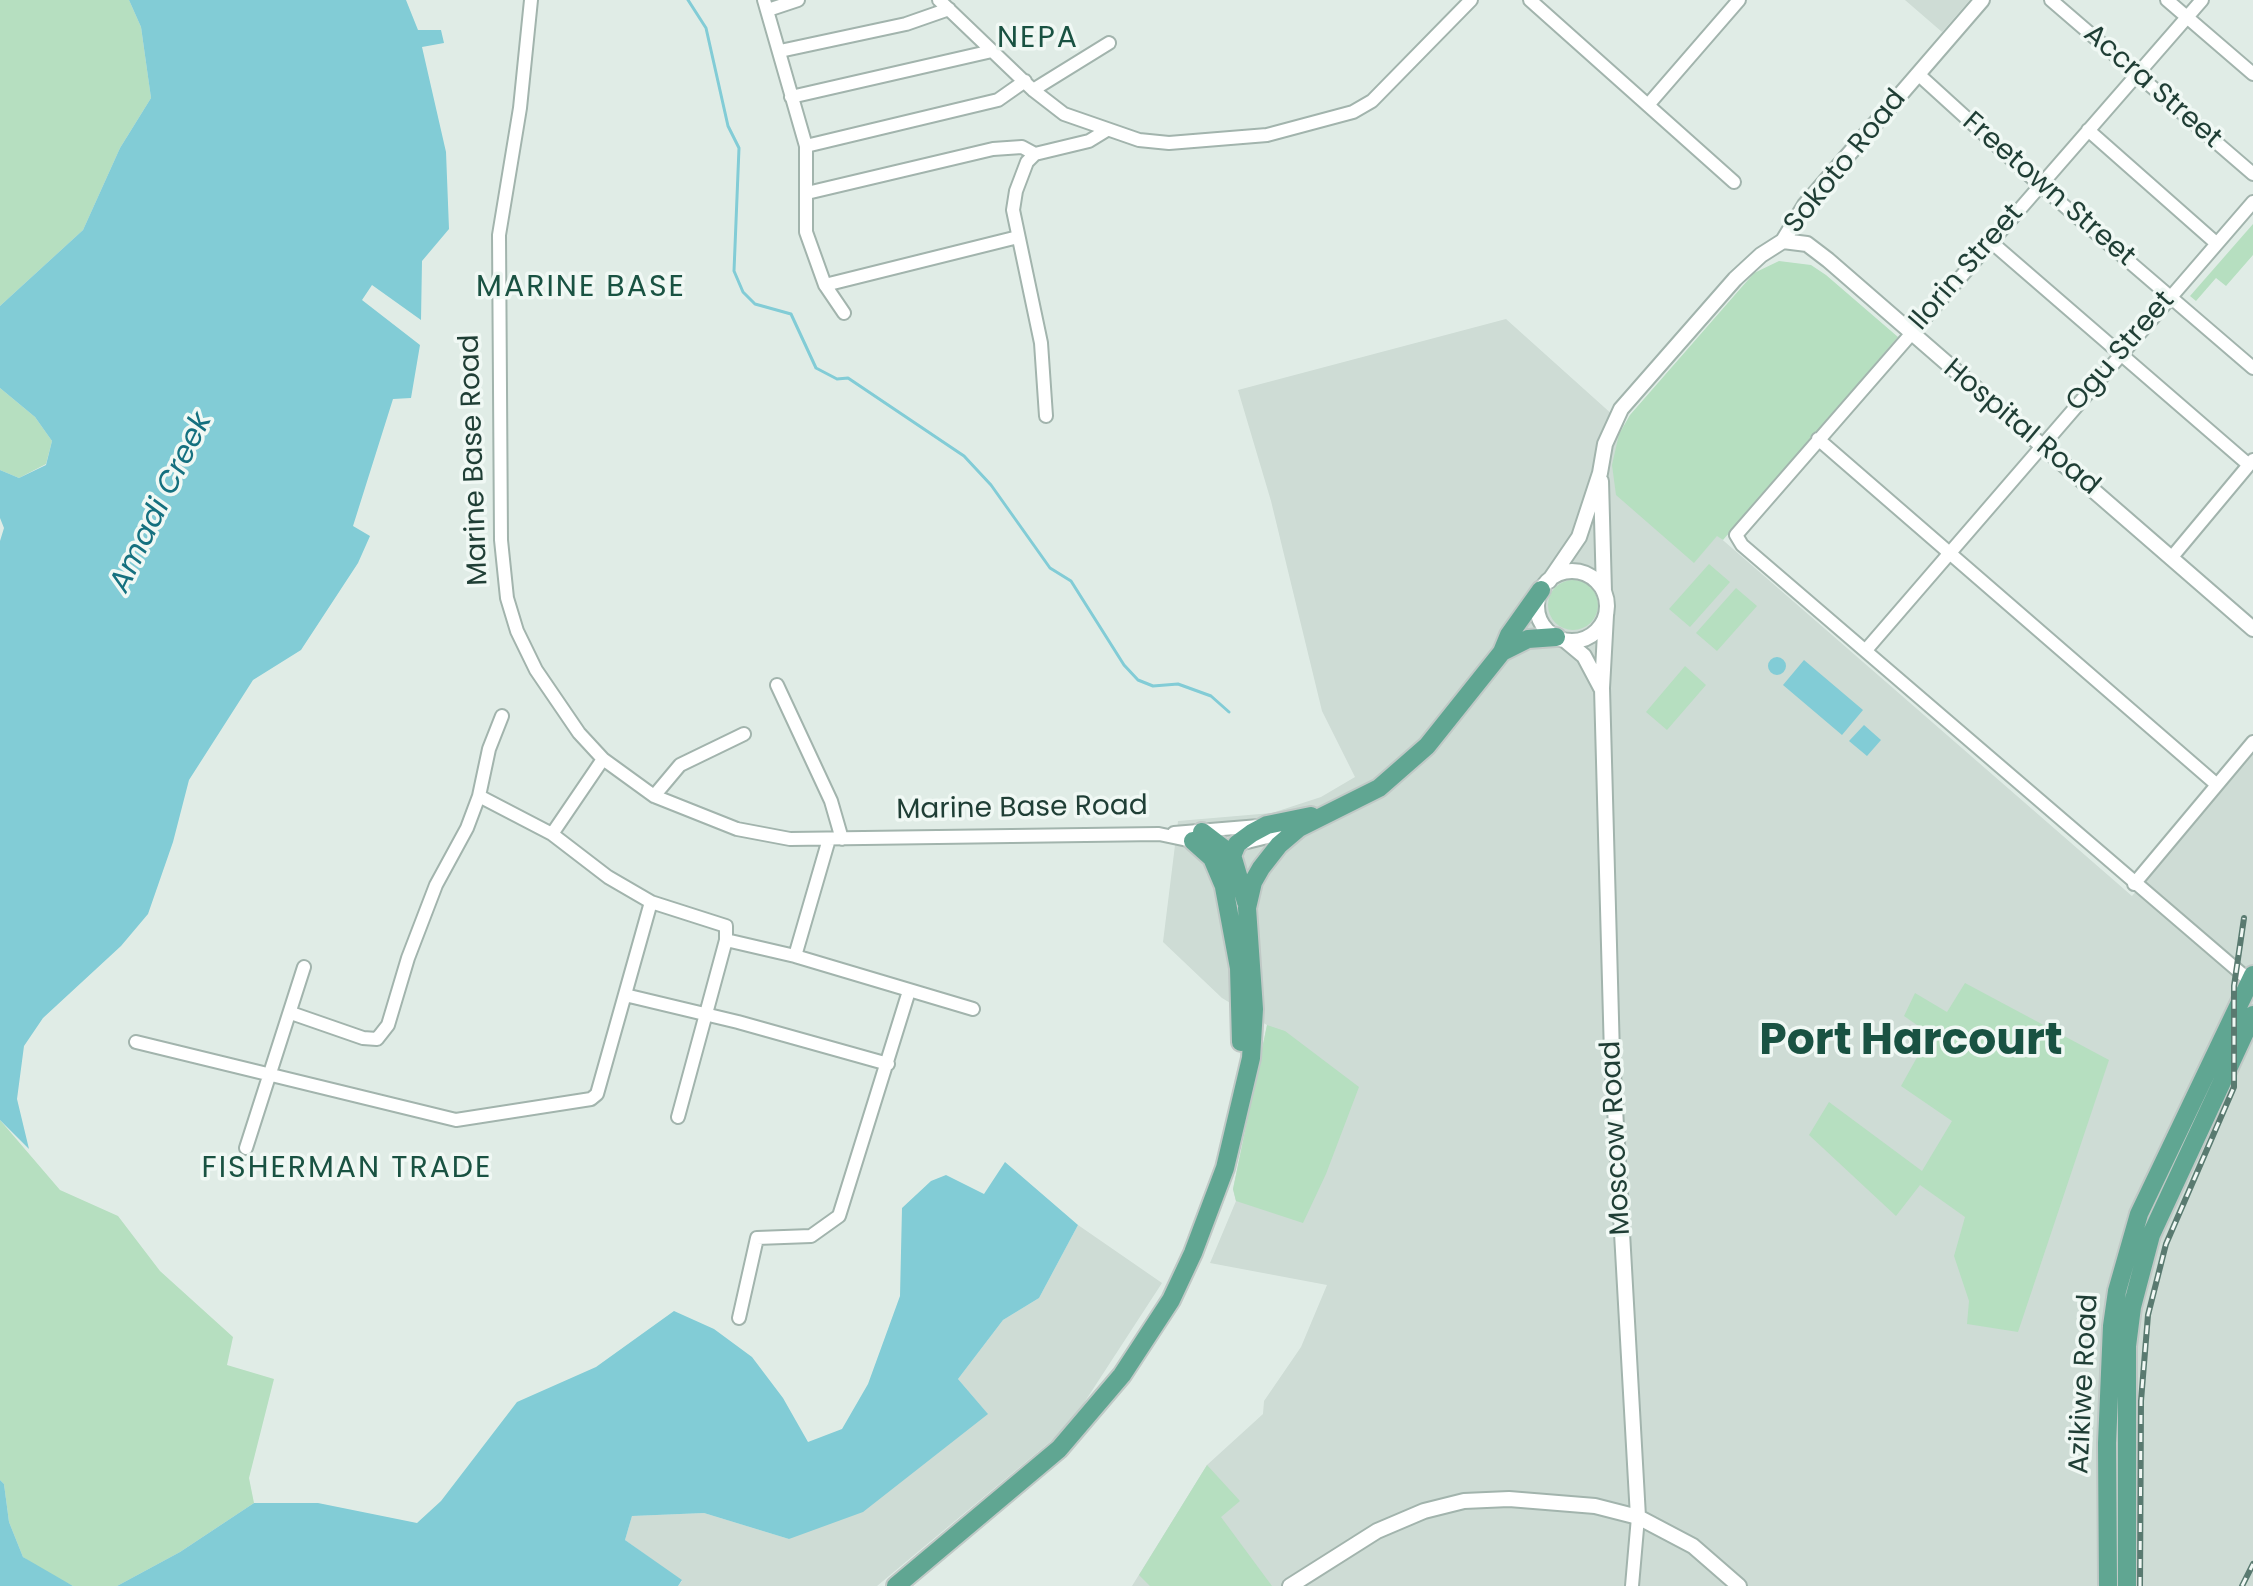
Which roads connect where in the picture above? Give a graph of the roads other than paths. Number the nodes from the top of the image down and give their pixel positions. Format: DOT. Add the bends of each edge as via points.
graph roads {
  1 [pos="531,0"];
  2 [pos="798,0"];
  3 [pos="939,0"];
  4 [pos="1471,0"];
  5 [pos="1530,0"];
  6 [pos="1739,0"];
  7 [pos="1982,0"];
  8 [pos="2051,0"];
  9 [pos="2167,0"];
  10 [pos="2202,0"];
  11 [pos="766,5"];
  12 [pos="949,9"];
  13 [pos="2187,17"];
  14 [pos="1109,43"];
  15 [pos="780,51"];
  16 [pos="992,51"];
  17 [pos="1918,74"];
  18 [pos="2138,74"];
  19 [pos="2253,74"];
  20 [pos="1029,86"];
  21 [pos="791,97"];
  22 [pos="1648,105"];
  23 [pos="1107,130"];
  24 [pos="2088,130"];
  25 [pos="806,146"];
  26 [pos="1035,154"];
  27 [pos="2253,174"];
  28 [pos="1734,182"];
  29 [pos="2040,185"];
  30 [pos="807,193"];
  31 [pos="2253,202"];
  32 [pos="1018,237"];
  33 [pos="1783,241"];
  34 [pos="1990,241"];
  35 [pos="2216,243"];
  36 [pos="825,285"];
  37 [pos="2170,296"];
  38 [pos="844,313"];
  39 [pos="1910,335"];
  40 [pos="2121,353"];
  41 [pos="2253,368"];
  42 [pos="1046,416"];
  43 [pos="1818,439"];
  44 [pos="2042,444"];
  45 [pos="2251,462"];
  46 [pos="1600,473"];
  47 [pos="1947,554"];
  48 [pos="2172,557"];
  49 [pos="1545,586"];
  50 [pos="1604,592"];
  51 [pos="1606,615"];
  52 [pos="2253,629"];
  53 [pos="1561,639"];
  54 [pos="1866,650"];
  55 [pos="1502,652"];
  56 [pos="777,685"];
  57 [pos="1602,688"];
  58 [pos="502,716"];
  59 [pos="744,734"];
  60 [pos="2253,742"];
  61 [pos="603,759"];
  62 [pos="2216,784"];
  63 [pos="479,796"];
  64 [pos="654,796"];
  65 [pos="1333,811"];
  66 [pos="1267,825"];
  67 [pos="1299,828"];
  68 [pos="552,834"];
  69 [pos="836,839"];
  70 [pos="1204,839"];
  71 [pos="1235,849"];
  72 [pos="2134,884"];
  73 [pos="1224,887"];
  74 [pos="651,902"];
  75 [pos="1247,908"];
  76 [pos="726,940"];
  77 [pos="795,956"];
  78 [pos="304,967"];
  79 [pos="2252,978"];
  80 [pos="909,991"];
  81 [pos="625,995"];
  82 [pos="973,1009"];
  83 [pos="291,1013"];
  84 [pos="2253,1015"];
  85 [pos="706,1016"];
  86 [pos="136,1042"];
  87 [pos="888,1064"];
  88 [pos="269,1074"];
  89 [pos="1240,1105"];
  90 [pos="678,1117"];
  91 [pos="246,1148"];
  92 [pos="739,1318"];
  93 [pos="1638,1517"];
  94 [pos="896,1586"];
  95 [pos="1290,1586"];
  96 [pos="1632,1586"];
  97 [pos="1739,1586"];
  98 [pos="2108,1586"];
  99 [pos="2127,1586"];
  1 -- 61 [label="street, Marine Base Road" via="499,235 501,540 507,598 536,670"];
  2 -- 11 [label="street"];
  3 -- 12 [label="street"];
  4 -- 23 [label="street" via="1372,101 1353,112 1267,135 1183,142 1139,140"];
  5 -- 22 [label="street"];
  6 -- 22 [label="street"];
  7 -- 17 [label="street, Sokoto Road"];
  8 -- 18 [label="street, Accra Street"];
  9 -- 13 [label="street"];
  10 -- 13 [label="street, Ilorin Street"];
  11 -- 15 [label="street"];
  12 -- 15 [label="street" via="906,24"];
  12 -- 16 [label="street"];
  13 -- 18 [label="street, Ilorin Street"];
  13 -- 19 [label="street"];
  14 -- 20 [label="street"];
  15 -- 21 [label="street"];
  16 -- 20 [label="street"];
  16 -- 21 [label="street"];
  17 -- 29 [label="street, Freetown Street"];
  17 -- 33 [label="street, Sokoto Road" via="1805,205"];
  18 -- 24 [label="street, Ilorin Street"];
  18 -- 27 [label="street, Accra Street"];
  20 -- 23 [label="street" via="1064,114"];
  20 -- 25 [label="street" via="998,100"];
  21 -- 25 [label="street"];
  22 -- 28 [label="street"];
  23 -- 26 [label="street" via="1089,141"];
  24 -- 29 [label="street, Ilorin Street"];
  24 -- 35 [label="street"];
  25 -- 30 [label="street"];
  26 -- 30 [label="street" via="1022,147 993,149"];
  26 -- 32 [label="street" via="1016,191"];
  29 -- 34 [label="street, Ilorin Street"];
  29 -- 37 [label="street, Freetown Street"];
  30 -- 36 [label="street" via="806,232"];
  31 -- 35 [label="street, Ogu Street"];
  32 -- 36 [label="street"];
  32 -- 42 [label="street" via="1041,343"];
  33 -- 39 [label="street, Hospital Road" via="1807,244"];
  33 -- 46 [label="street, Sokoto Road" via="1735,279 1621,409 1605,444"];
  34 -- 39 [label="street, Ilorin Street"];
  34 -- 40 [label="street"];
  35 -- 37 [label="street, Ogu Street"];
  36 -- 38 [label="street"];
  37 -- 40 [label="street, Ogu Street"];
  37 -- 41 [label="street, Freetown Street"];
  39 -- 43 [label="street, Ilorin Street"];
  39 -- 44 [label="street, Hospital Road"];
  40 -- 44 [label="street, Ogu Street"];
  40 -- 45 [label="street"];
  43 -- 47 [label="street"];
  43 -- 54 [label="street, Ilorin Street" via="1736,539"];
  44 -- 47 [label="street, Ogu Street"];
  44 -- 48 [label="street, Hospital Road"];
  45 -- 48 [label="street"];
  46 -- 49 [label="street, Sokoto Road" via="1579,537"];
  46 -- 50 [label="street, Sokoto Road"];
  47 -- 54 [label="street, Ogu Street"];
  47 -- 62 [label="street"];
  48 -- 52 [label="street, Hospital Road"];
  49 -- 50 [label="street" via="1568,572 1579,572"];
  49 -- 53 [label="street" via="1539,617"];
  49 -- 55 [label="main road"];
  50 -- 51 [label="street"];
  51 -- 53 [label="street" via="1591,636"];
  51 -- 57 [label="street, Moscow Road"];
  53 -- 55 [label="main road" via="1528,639"];
  53 -- 57 [label="street, Moscow Road" via="1584,656"];
  54 -- 72 [label="street"];
  55 -- 65 [label="main road" via="1427,746 1379,788"];
  56 -- 69 [label="street" via="831,801"];
  57 -- 93 [label="street, Moscow Road" via="1618,1190"];
  58 -- 63 [label="street"];
  59 -- 64 [label="street" via="680,765"];
  60 -- 62 [label="street"];
  61 -- 64 [label="street, Marine Base Road"];
  61 -- 68 [label="street"];
  62 -- 72 [label="street"];
  63 -- 68 [label="street"];
  63 -- 83 [label="street" via="436,885 383,1033 377,1039 363,1038"];
  64 -- 69 [label="street, Marine Base Road" via="737,829 790,839"];
  65 -- 66 [label="main road"];
  65 -- 67 [label="main road"];
  66 -- 70 [label="street, Marine Base Road"];
  66 -- 71 [label="main road"];
  67 -- 71 [label="street"];
  67 -- 75 [label="main road" via="1261,868"];
  68 -- 74 [label="street"];
  69 -- 70 [label="street, Marine Base Road" via="1159,834"];
  69 -- 77 [label="street"];
  70 -- 71 [label="main road"];
  70 -- 73 [label="main road"];
  71 -- 73 [label="main road"];
  71 -- 75 [label="main road"];
  72 -- 79 [label="street"];
  73 -- 89 [label="main road" via="1241,994"];
  74 -- 76 [label="street" via="726,926"];
  74 -- 81 [label="street"];
  75 -- 89 [label="main road" via="1254,1009 1251,1058"];
  76 -- 77 [label="street"];
  76 -- 85 [label="street"];
  77 -- 80 [label="street"];
  78 -- 83 [label="street"];
  79 -- 98 [label="main road, Azikiwe Road" via="2139,1214 2117,1291 2107,1443"];
  80 -- 82 [label="street"];
  80 -- 87 [label="street"];
  81 -- 85 [label="street"];
  81 -- 88 [label="street" via="597,1094 591,1099 456,1120"];
  83 -- 88 [label="street"];
  84 -- 99 [label="main road, Azikiwe Road" via="2151,1235 2132,1307 2127,1346"];
  85 -- 87 [label="street"];
  85 -- 90 [label="street"];
  86 -- 88 [label="street"];
  87 -- 92 [label="street" via="839,1216 811,1236 757,1238"];
  88 -- 91 [label="street"];
  89 -- 94 [label="main road" via="1225,1168 1193,1253 1171,1300 1122,1375 1059,1449"];
  93 -- 95 [label="street" via="1550,1501 1464,1501 1377,1531"];
  93 -- 96 [label="street, Moscow Road"];
  93 -- 97 [label="street" via="1693,1546"];
}
